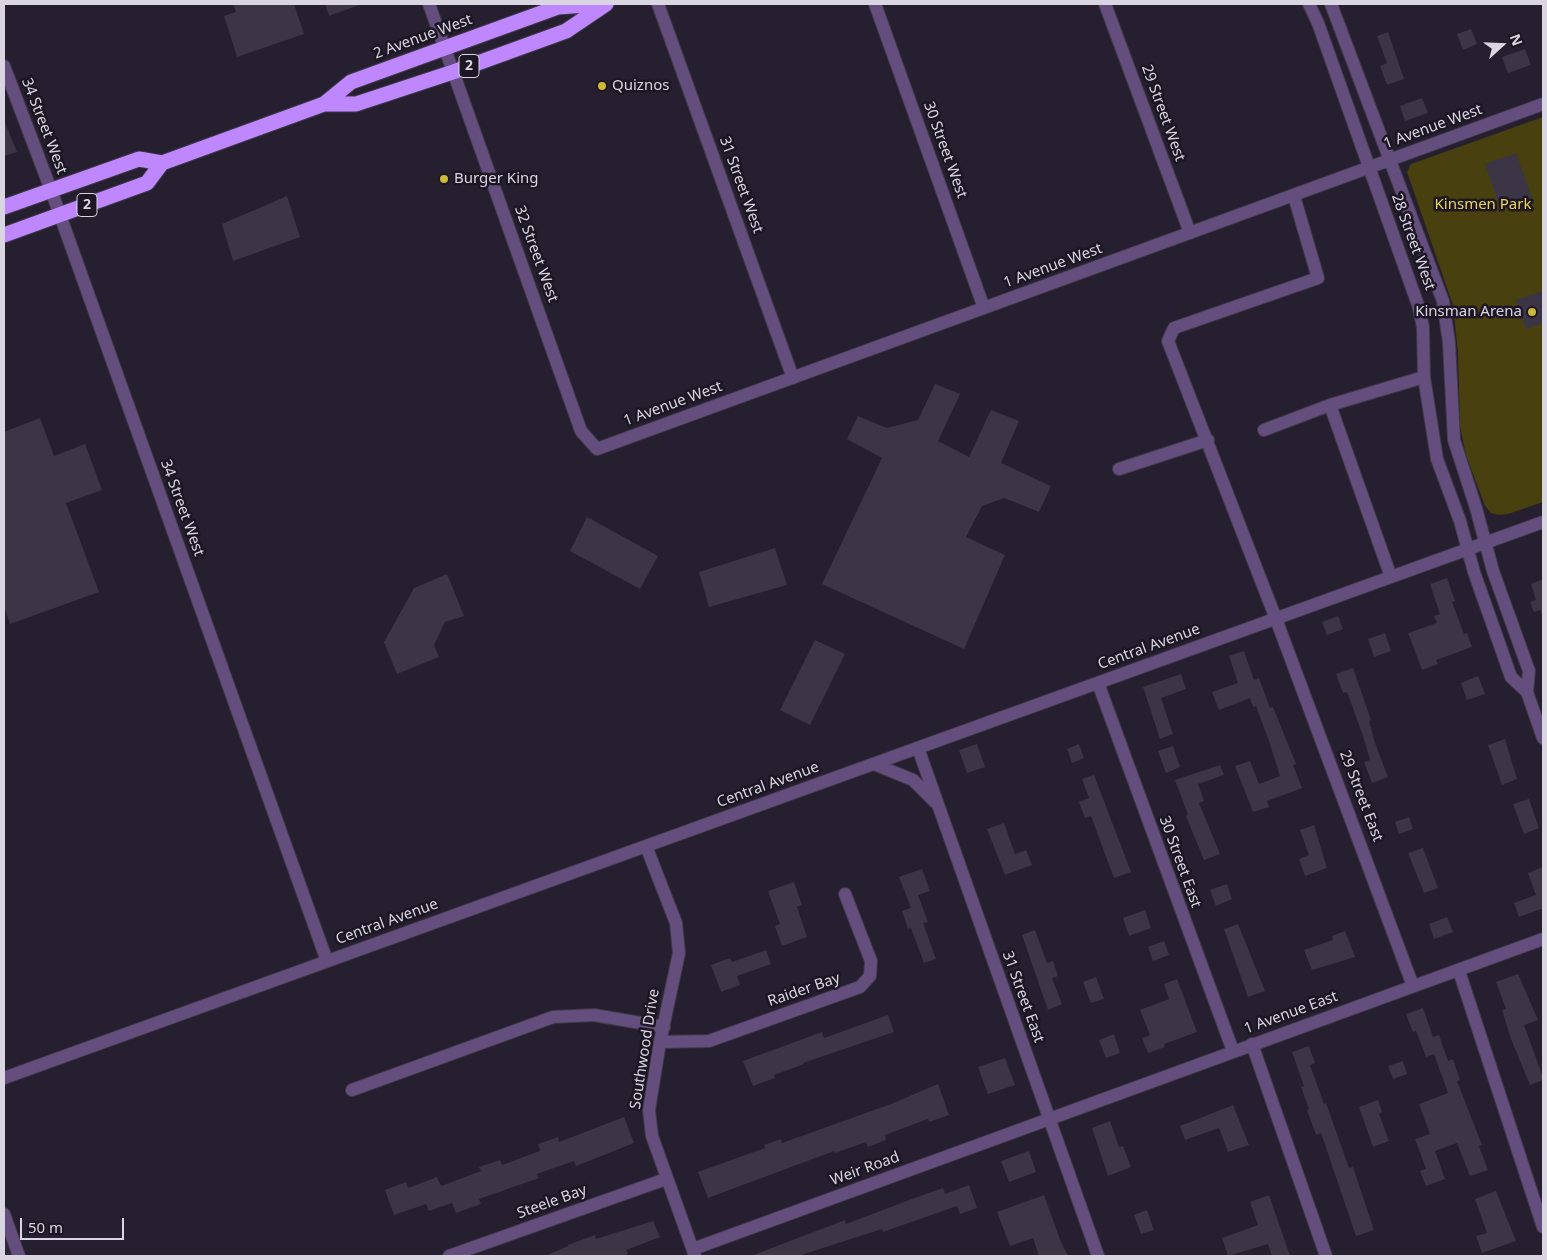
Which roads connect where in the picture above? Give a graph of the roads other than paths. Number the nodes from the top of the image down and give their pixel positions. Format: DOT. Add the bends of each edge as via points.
graph roads {
  1 [pos="429,4"];
  2 [pos="599,4"];
  3 [pos="606,4"];
  4 [pos="658,4"];
  5 [pos="875,4"];
  6 [pos="1105,4"];
  7 [pos="1309,4"];
  8 [pos="1331,4"];
  9 [pos="446,48"];
  10 [pos="4,66"];
  11 [pos="454,72"];
  12 [pos="324,104"];
  13 [pos="1543,104"];
  14 [pos="1391,160"];
  15 [pos="162,164"];
  16 [pos="1369,168"];
  17 [pos="51,190"];
  18 [pos="1294,196"];
  19 [pos="4,207"];
  20 [pos="59,215"];
  21 [pos="1190,233"];
  22 [pos="4,235"];
  23 [pos="984,308"];
  24 [pos="1424,377"];
  25 [pos="793,378"];
  26 [pos="1330,405"];
  27 [pos="1264,430"];
  28 [pos="581,431"];
  29 [pos="1208,440"];
  30 [pos="1118,469"];
  31 [pos="1543,522"];
  32 [pos="1486,543"];
  33 [pos="1467,550"];
  34 [pos="1391,577"];
  35 [pos="1276,618"];
  36 [pos="1098,683"];
  37 [pos="1527,692"];
  38 [pos="1543,738"];
  39 [pos="918,748"];
  40 [pos="874,764"];
  41 [pos="937,804"];
  42 [pos="646,846"];
  43 [pos="845,894"];
  44 [pos="1543,939"];
  45 [pos="327,962"];
  46 [pos="1458,971"];
  47 [pos="1413,986"];
  48 [pos="664,1027"];
  49 [pos="660,1042"];
  50 [pos="1252,1044"];
  51 [pos="1233,1051"];
  52 [pos="4,1078"];
  53 [pos="352,1090"];
  54 [pos="1049,1118"];
  55 [pos="666,1178"];
  56 [pos="4,1214"];
  57 [pos="1543,1227"];
  58 [pos="694,1253"];
  59 [pos="19,1256"];
  60 [pos="449,1256"];
  61 [pos="1098,1256"];
  62 [pos="1326,1256"];
  1 -- 9 [label="street, 32 Street West"];
  2 -- 9 [label="highway, 2 Avenue West / 2" via="558,7"];
  3 -- 11 [label="highway, 2 Avenue West / 2" via="566,32"];
  4 -- 25 [label="street, 31 Street West"];
  5 -- 23 [label="street, 30 Street West"];
  6 -- 21 [label="street, 29 Street West"];
  7 -- 16 [label="street, 28 Street West"];
  8 -- 14 [label="street, 28 Street West"];
  9 -- 11 [label="street, 32 Street West"];
  9 -- 12 [label="highway, 2 Avenue West / 2" via="351,82"];
  10 -- 17 [label="street, 34 Street West"];
  11 -- 12 [label="highway, 2 Avenue West / 2" via="356,104"];
  11 -- 28 [label="street, 32 Street West"];
  12 -- 15 [label="highway, 2 Avenue West / 2"];
  13 -- 14 [label="street, 1 Avenue West"];
  14 -- 16 [label="street, 1 Avenue West"];
  14 -- 32 [label="street, 28 Street West" via="1447,316 1454,440"];
  15 -- 17 [label="highway, 2" via="139,159"];
  15 -- 20 [label="highway, 2" via="147,183"];
  16 -- 18 [label="street, 1 Avenue West"];
  16 -- 24 [label="street, 28 Street West" via="1418,305 1423,327"];
  17 -- 19 [label="highway, 2"];
  17 -- 20 [label="street, 34 Street West"];
  18 -- 21 [label="street, 1 Avenue West"];
  18 -- 29 [label="street, 29 Street East" via="1318,278 1174,328 1168,341"];
  20 -- 22 [label="highway, 2"];
  20 -- 45 [label="street, 34 Street West"];
  21 -- 23 [label="street, 1 Avenue West"];
  23 -- 25 [label="street, 1 Avenue West"];
  24 -- 26 [label="street"];
  24 -- 33 [label="street, 28 Street West" via="1437,459"];
  25 -- 28 [label="street, 1 Avenue West" via="597,449"];
  26 -- 27 [label="street"];
  26 -- 34 [label="street"];
  29 -- 30 [label="street"];
  29 -- 35 [label="street, 29 Street East"];
  31 -- 32 [label="street, Central Avenue"];
  32 -- 33 [label="street, Central Avenue"];
  32 -- 37 [label="street, 28 Street West" via="1529,671"];
  33 -- 34 [label="street, Central Avenue"];
  33 -- 37 [label="street, 28 Street West" via="1511,677"];
  34 -- 35 [label="street, Central Avenue"];
  35 -- 36 [label="street, Central Avenue"];
  35 -- 47 [label="street, 29 Street East"];
  36 -- 39 [label="street, Central Avenue"];
  36 -- 51 [label="street, 30 Street East"];
  37 -- 38 [label="street"];
  39 -- 40 [label="street, Central Avenue"];
  39 -- 41 [label="street, 31 Street East"];
  40 -- 41 [label="street" via="913,780"];
  40 -- 42 [label="street, Central Avenue"];
  41 -- 54 [label="street, 31 Street East"];
  42 -- 45 [label="street, Central Avenue"];
  42 -- 48 [label="street, Southwood Drive" via="676,923 680,953"];
  43 -- 49 [label="street, Raider Bay" via="871,961 870,976 860,987 709,1041"];
  44 -- 46 [label="street, 1 Avenue East"];
  45 -- 52 [label="street, Central Avenue"];
  46 -- 47 [label="street, 1 Avenue East"];
  46 -- 57 [label="street"];
  47 -- 50 [label="street, 1 Avenue East"];
  48 -- 49 [label="street, Southwood Drive"];
  48 -- 53 [label="street" via="594,1015 553,1017"];
  49 -- 55 [label="street, Southwood Drive" via="649,1110 652,1136"];
  50 -- 51 [label="street, 1 Avenue East"];
  50 -- 62 [label="street"];
  51 -- 54 [label="street, 1 Avenue East"];
  54 -- 58 [label="street, Weir Road"];
  54 -- 61 [label="street, 31 Street East"];
  55 -- 58 [label="street, Southwood Drive"];
  55 -- 60 [label="street, Steele Bay"];
  56 -- 59 [label="street"];
}
